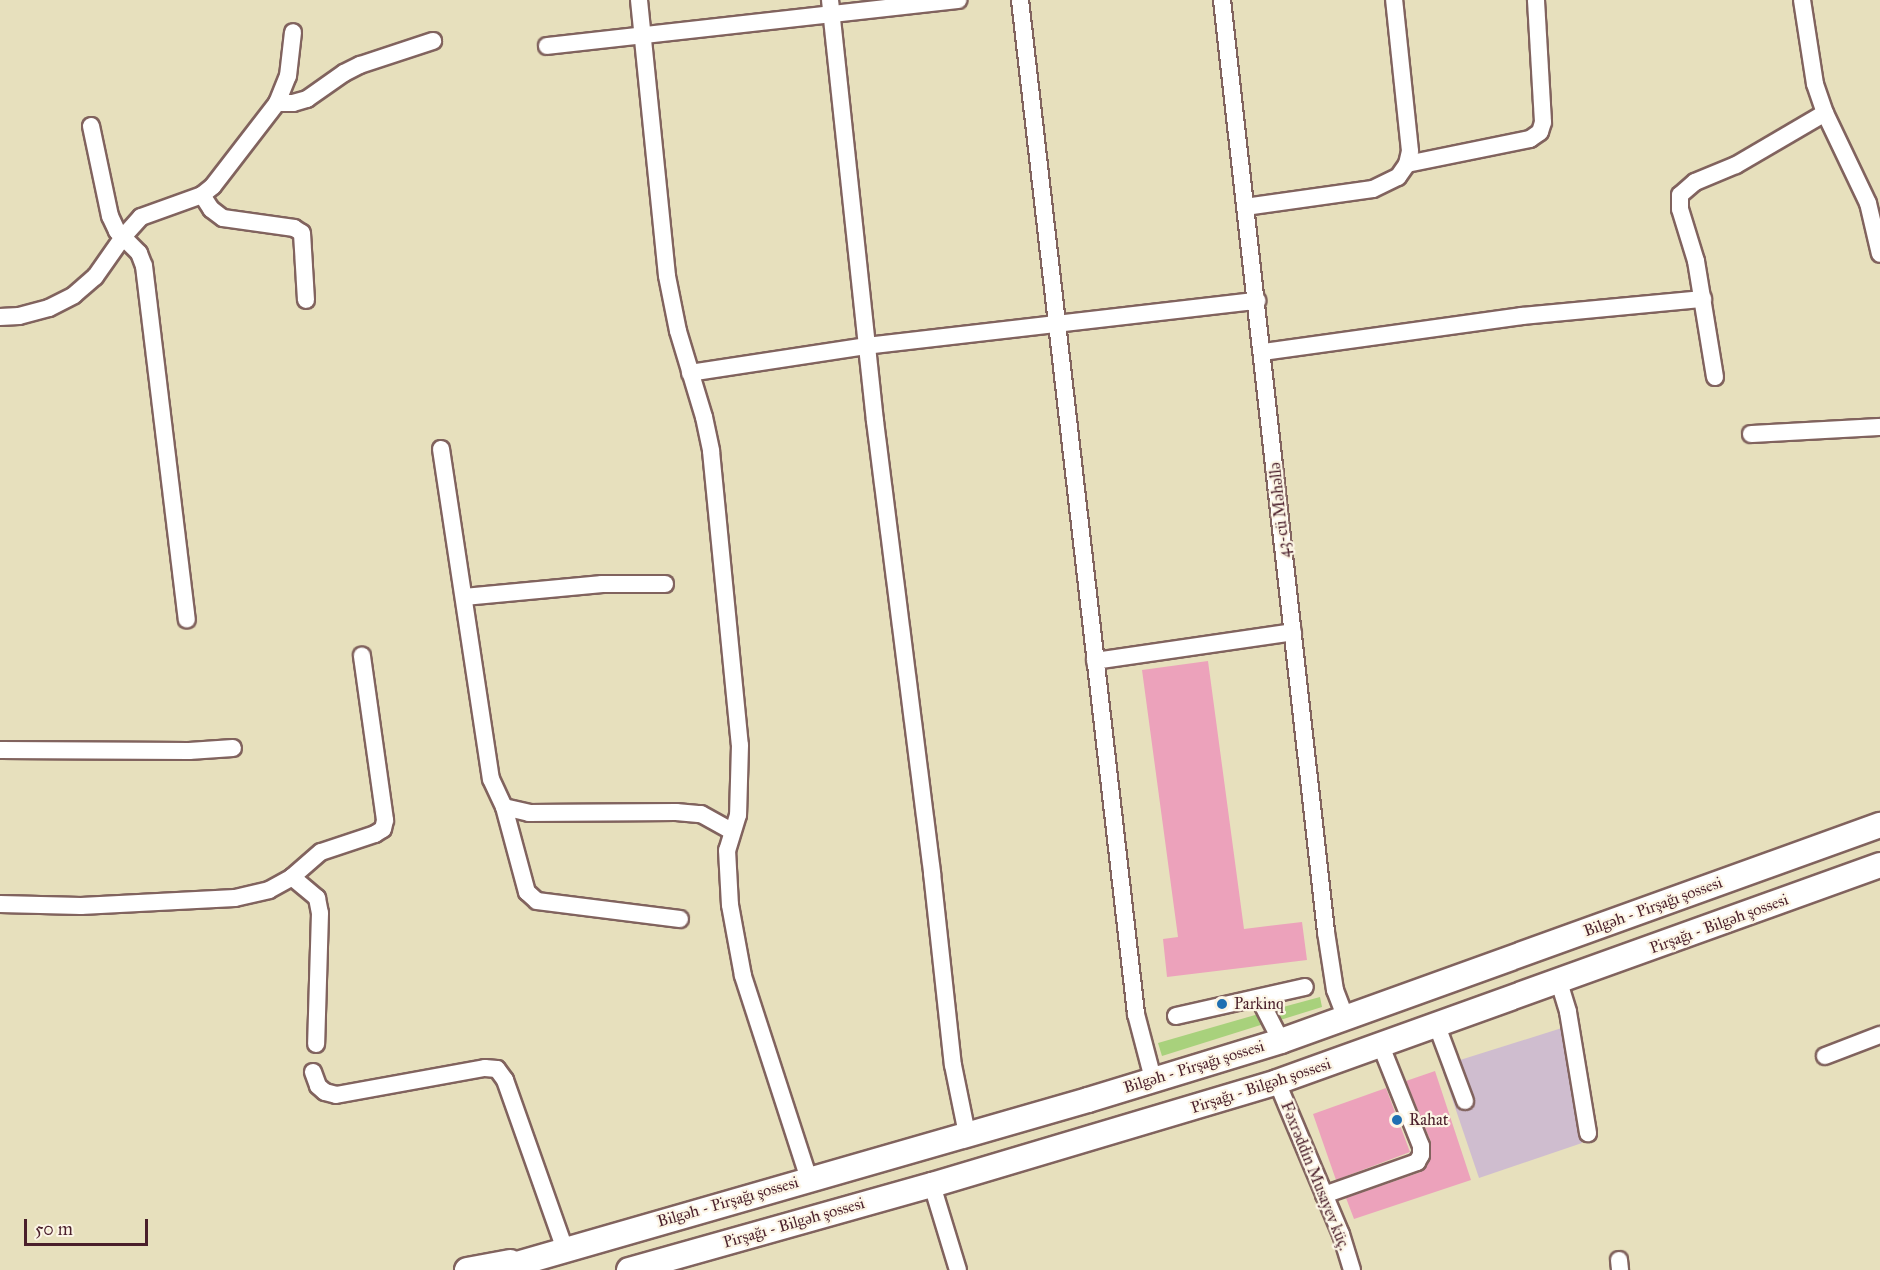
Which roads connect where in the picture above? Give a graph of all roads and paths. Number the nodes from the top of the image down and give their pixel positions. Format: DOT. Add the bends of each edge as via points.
graph roads {
  1 [pos="639,0"];
  2 [pos="957,0"];
  3 [pos="1020,0"];
  4 [pos="1222,0"];
  5 [pos="1394,0"];
  6 [pos="1536,0"];
  7 [pos="1802,0"];
  8 [pos="831,8"];
  9 [pos="293,32"];
  10 [pos="643,37"];
  11 [pos="433,41"];
  12 [pos="547,46"];
  13 [pos="277,103"];
  14 [pos="1825,113"];
  15 [pos="91,126"];
  16 [pos="1407,164"];
  17 [pos="202,195"];
  18 [pos="1245,207"];
  19 [pos="123,237"];
  20 [pos="1880,254"];
  21 [pos="1703,299"];
  22 [pos="306,300"];
  23 [pos="1257,301"];
  24 [pos="0,317"];
  25 [pos="1055,324"];
  26 [pos="866,346"];
  27 [pos="1263,352"];
  28 [pos="690,374"];
  29 [pos="1715,377"];
  30 [pos="1880,427"];
  31 [pos="1751,434"];
  32 [pos="441,449"];
  33 [pos="665,584"];
  34 [pos="464,597"];
  35 [pos="187,619"];
  36 [pos="1293,632"];
  37 [pos="362,656"];
  38 [pos="1095,661"];
  39 [pos="233,748"];
  40 [pos="0,750"];
  41 [pos="504,807"];
  42 [pos="1880,825"];
  43 [pos="732,831"];
  44 [pos="1880,865"];
  45 [pos="292,877"];
  46 [pos="0,904"];
  47 [pos="680,920"];
  48 [pos="1558,982"];
  49 [pos="1305,987"];
  50 [pos="1259,998"];
  51 [pos="1176,1016"];
  52 [pos="1346,1018"];
  53 [pos="1437,1026"];
  54 [pos="1880,1035"];
  55 [pos="1281,1041"];
  56 [pos="316,1044"];
  57 [pos="1381,1046"];
  58 [pos="1825,1056"];
  59 [pos="313,1072"];
  60 [pos="1153,1079"];
  61 [pos="1277,1082"];
  62 [pos="1465,1101"];
  63 [pos="1588,1133"];
  64 [pos="967,1134"];
  65 [pos="809,1179"];
  66 [pos="932,1185"];
  67 [pos="1324,1195"];
  68 [pos="565,1249"];
  69 [pos="533,1258"];
  70 [pos="467,1270"];
  71 [pos="496,1270"];
  72 [pos="629,1270"];
  73 [pos="958,1270"];
  74 [pos="1352,1270"];
  1 -- 10 [label="street"];
  2 -- 8 [label="street"];
  3 -- 25 [label="street"];
  4 -- 18 [label="street, 43-cü Məhəllə"];
  5 -- 16 [label="street" via="1410,151"];
  6 -- 16 [label="street" via="1543,122 1540,132 1530,139"];
  7 -- 14 [label="street" via="1815,84"];
  8 -- 10 [label="street"];
  8 -- 26 [label="street"];
  9 -- 13 [label="street" via="288,76"];
  10 -- 12 [label="street"];
  10 -- 28 [label="street" via="667,276"];
  11 -- 13 [label="street" via="360,65 307,99 293,104"];
  13 -- 17 [label="street" via="225,174"];
  14 -- 20 [label="street" via="1868,204"];
  14 -- 21 [label="street" via="1736,165 1695,182 1680,195 1680,209"];
  15 -- 19 [label="street" via="110,216"];
  16 -- 18 [label="street" via="1398,177 1373,189"];
  17 -- 19 [label="street" via="141,217"];
  17 -- 22 [label="street" via="223,218 294,228 302,233"];
  18 -- 23 [label="street, 43-cü Məhəllə"];
  19 -- 24 [label="street" via="95,277 74,295 49,308"];
  19 -- 35 [label="street" via="139,253 144,266"];
  21 -- 27 [label="street" via="1522,316"];
  21 -- 29 [label="street"];
  23 -- 25 [label="street"];
  23 -- 27 [label="street, 43-cü Məhəllə"];
  25 -- 26 [label="street"];
  25 -- 38 [label="street"];
  26 -- 28 [label="street"];
  26 -- 64 [label="street" via="953,1065"];
  27 -- 36 [label="street, 43-cü Məhəllə"];
  28 -- 43 [label="street" via="711,451 740,745 740,794"];
  30 -- 31 [label="street"];
  32 -- 34 [label="street"];
  33 -- 34 [label="street" via="602,584"];
  34 -- 41 [label="street" via="491,779"];
  36 -- 38 [label="street"];
  36 -- 52 [label="street, 43-cü Məhəllə" via="1330,966"];
  37 -- 45 [label="street" via="385,820 375,834 321,852"];
  38 -- 60 [label="street" via="1136,1014"];
  39 -- 40 [label="street"];
  41 -- 43 [label="street" via="529,813 693,814 716,820"];
  41 -- 47 [label="street" via="527,892 537,901"];
  42 -- 52 [label="highway, Bilgəh - Pirşağı şossesi"];
  43 -- 65 [label="street" via="726,866 743,976"];
  44 -- 48 [label="highway, Pirşağı - Bilgəh şossesi"];
  45 -- 46 [label="street" via="269,890 236,898 81,906"];
  45 -- 56 [label="street" via="317,898 320,913"];
  48 -- 53 [label="highway, Pirşağı - Bilgəh şossesi"];
  48 -- 63 [label="street" via="1568,1011"];
  49 -- 50 [label="street"];
  50 -- 51 [label="street"];
  50 -- 55 [label="street"];
  52 -- 55 [label="highway, Bilgəh - Pirşağı şossesi"];
  53 -- 57 [label="highway, Pirşağı - Bilgəh şossesi"];
  53 -- 62 [label="street"];
  54 -- 58 [label="street"];
  55 -- 60 [label="highway, Bilgəh - Pirşağı şossesi"];
  57 -- 61 [label="highway, Pirşağı - Bilgəh şossesi"];
  57 -- 67 [label="street" via="1421,1146 1421,1155 1417,1162"];
  59 -- 68 [label="street" via="318,1086 336,1095 497,1069 506,1080"];
  60 -- 64 [label="highway, Bilgəh - Pirşağı şossesi"];
  61 -- 66 [label="highway, Pirşağı - Bilgəh şossesi"];
  61 -- 67 [label="street, Fəxrəddin Musayev küç."];
  64 -- 65 [label="highway, Bilgəh - Pirşağı şossesi"];
  65 -- 68 [label="highway, Bilgəh - Pirşağı şossesi"];
  66 -- 72 [label="highway, Pirşağı - Bilgəh şossesi"];
  66 -- 73 [label="street"];
  67 -- 74 [label="street, Fəxrəddin Musayev küç."];
  68 -- 69 [label="highway, Bilgəh - Pirşağı şossesi"];
  69 -- 70 [label="highway"];
  69 -- 71 [label="highway, Bilgəh - Pirşağı şossesi"];
}
